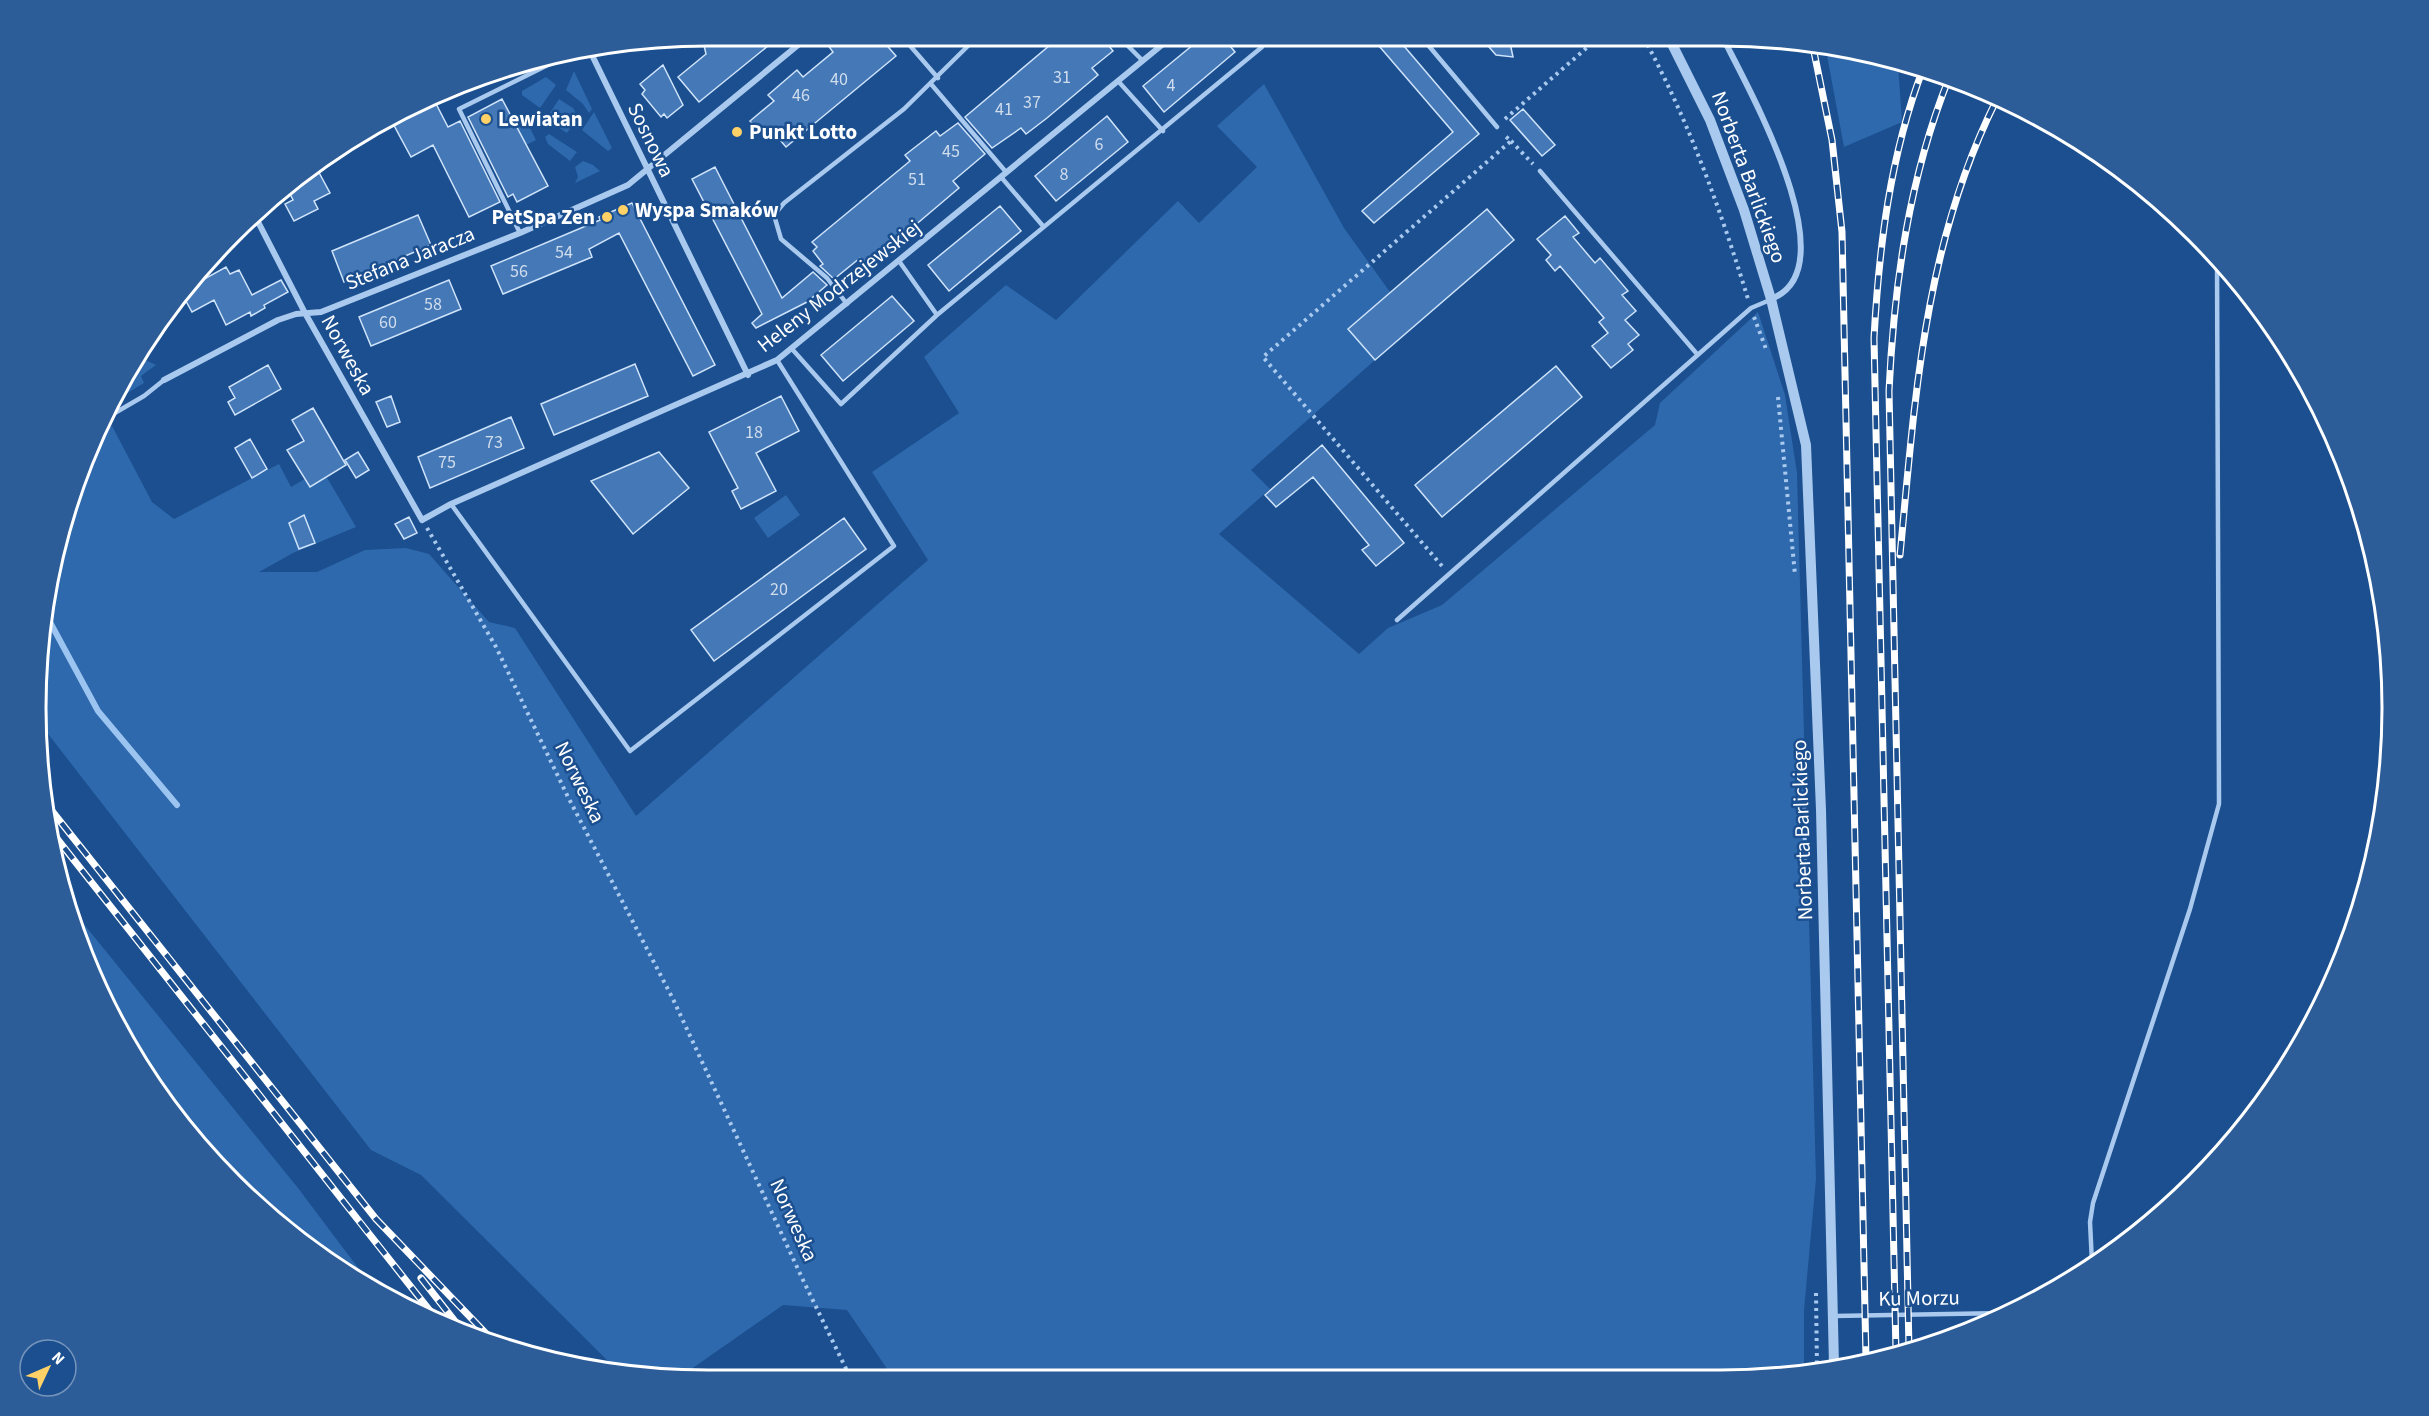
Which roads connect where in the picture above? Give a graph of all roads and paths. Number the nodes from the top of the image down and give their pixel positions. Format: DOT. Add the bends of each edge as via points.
graph roads {
  1 [pos="796,47"];
  2 [pos="911,47"];
  3 [pos="967,47"];
  4 [pos="1129,47"];
  5 [pos="1160,47"];
  6 [pos="1262,47"];
  7 [pos="1430,47"];
  8 [pos="1588,47"];
  9 [pos="1648,47"];
  10 [pos="1674,47"];
  11 [pos="1727,47"];
  12 [pos="593,57"];
  13 [pos="1143,61"];
  14 [pos="542,68"];
  15 [pos="938,78"];
  16 [pos="1118,81"];
  17 [pos="931,84"];
  18 [pos="1497,127"];
  19 [pos="1163,131"];
  20 [pos="1511,141"];
  21 [pos="646,169"];
  22 [pos="1540,171"];
  23 [pos="1004,175"];
  24 [pos="259,223"];
  25 [pos="1043,225"];
  26 [pos="520,233"];
  27 [pos="899,261"];
  28 [pos="2217,271"];
  29 [pos="1771,299"];
  30 [pos="848,305"];
  31 [pos="1751,308"];
  32 [pos="305,313"];
  33 [pos="937,315"];
  34 [pos="792,349"];
  35 [pos="1767,351"];
  36 [pos="1698,354"];
  37 [pos="777,360"];
  38 [pos="748,375"];
  39 [pos="164,380"];
  40 [pos="1778,395"];
  41 [pos="117,412"];
  42 [pos="451,504"];
  43 [pos="422,520"];
  44 [pos="1449,573"];
  45 [pos="1795,578"];
  46 [pos="1397,620"];
  47 [pos="1803,789"];
  48 [pos="1806,861"];
  49 [pos="2092,1256"];
  50 [pos="1815,1286"];
  51 [pos="1987,1313"];
  52 [pos="1834,1316"];
  53 [pos="1834,1360"];
  54 [pos="1817,1362"];
  55 [pos="847,1370"];
  1 -- 21 [label="street, Stefana Jaracza"];
  2 -- 15 [label="lane"];
  3 -- 15 [label="lane"];
  4 -- 13 [label="lane"];
  5 -- 13 [label="street, Heleny Modrzejewskiej"];
  6 -- 19 [label="lane"];
  7 -- 18 [label="lane"];
  8 -- 18 [label="path"];
  9 -- 31 [label="path" via="1696,144 1719,203"];
  10 -- 29 [label="street, Norberta Barlickiego" via="1723,153"];
  11 -- 29 [label="street, Norberta Barlickiego" via="1782,165 1798,214 1802,242 1799,272 1791,287"];
  12 -- 21 [label="street, Sosnowa"];
  13 -- 16 [label="street, Heleny Modrzejewskiej"];
  14 -- 26 [label="lane" via="459,109"];
  15 -- 17 [label="lane"];
  16 -- 19 [label="lane"];
  16 -- 23 [label="street, Heleny Modrzejewskiej"];
  17 -- 23 [label="lane"];
  17 -- 30 [label="lane" via="783,203 774,215 781,239 827,278"];
  18 -- 20 [label="path"];
  19 -- 25 [label="lane"];
  20 -- 22 [label="path"];
  20 -- 44 [label="path" via="1263,357"];
  21 -- 26 [label="street, Stefana Jaracza" via="628,185"];
  21 -- 38 [label="street, Sosnowa"];
  22 -- 36 [label="lane"];
  23 -- 25 [label="lane"];
  23 -- 27 [label="street, Heleny Modrzejewskiej"];
  24 -- 32 [label="street, Norweska"];
  25 -- 33 [label="lane"];
  26 -- 32 [label="street, Stefana Jaracza" via="321,312"];
  27 -- 30 [label="street, Heleny Modrzejewskiej"];
  27 -- 33 [label="lane"];
  28 -- 49 [label="lane" via="2219,804 2190,909 2092,1203"];
  29 -- 31 [label="lane"];
  29 -- 52 [label="street, Norberta Barlickiego" via="1806,445 1810,498"];
  30 -- 34 [label="street, Heleny Modrzejewskiej"];
  31 -- 35 [label="path"];
  31 -- 36 [label="lane"];
  32 -- 39 [label="street, Stefana Jaracza" via="278,320"];
  32 -- 43 [label="street, Norweska"];
  33 -- 34 [label="lane" via="841,404"];
  34 -- 37 [label="street, Heleny Modrzejewskiej"];
  36 -- 44 [label="lane"];
  37 -- 38 [label="street, Heleny Modrzejewskiej"];
  37 -- 42 [label="lane" via="894,546 630,752"];
  38 -- 42 [label="street, Heleny Modrzejewskiej"];
  39 -- 41 [label="lane"];
  40 -- 45 [label="path"];
  42 -- 43 [label="street, Heleny Modrzejewskiej"];
  43 -- 55 [label="path, Norweska" via="496,647 567,795 673,999"];
  44 -- 46 [label="lane"];
  47 -- 48 [label="path"];
  50 -- 54 [label="path"];
  51 -- 52 [label="lane, Ku Morzu"];
  52 -- 53 [label="street, Norberta Barlickiego"];
}
